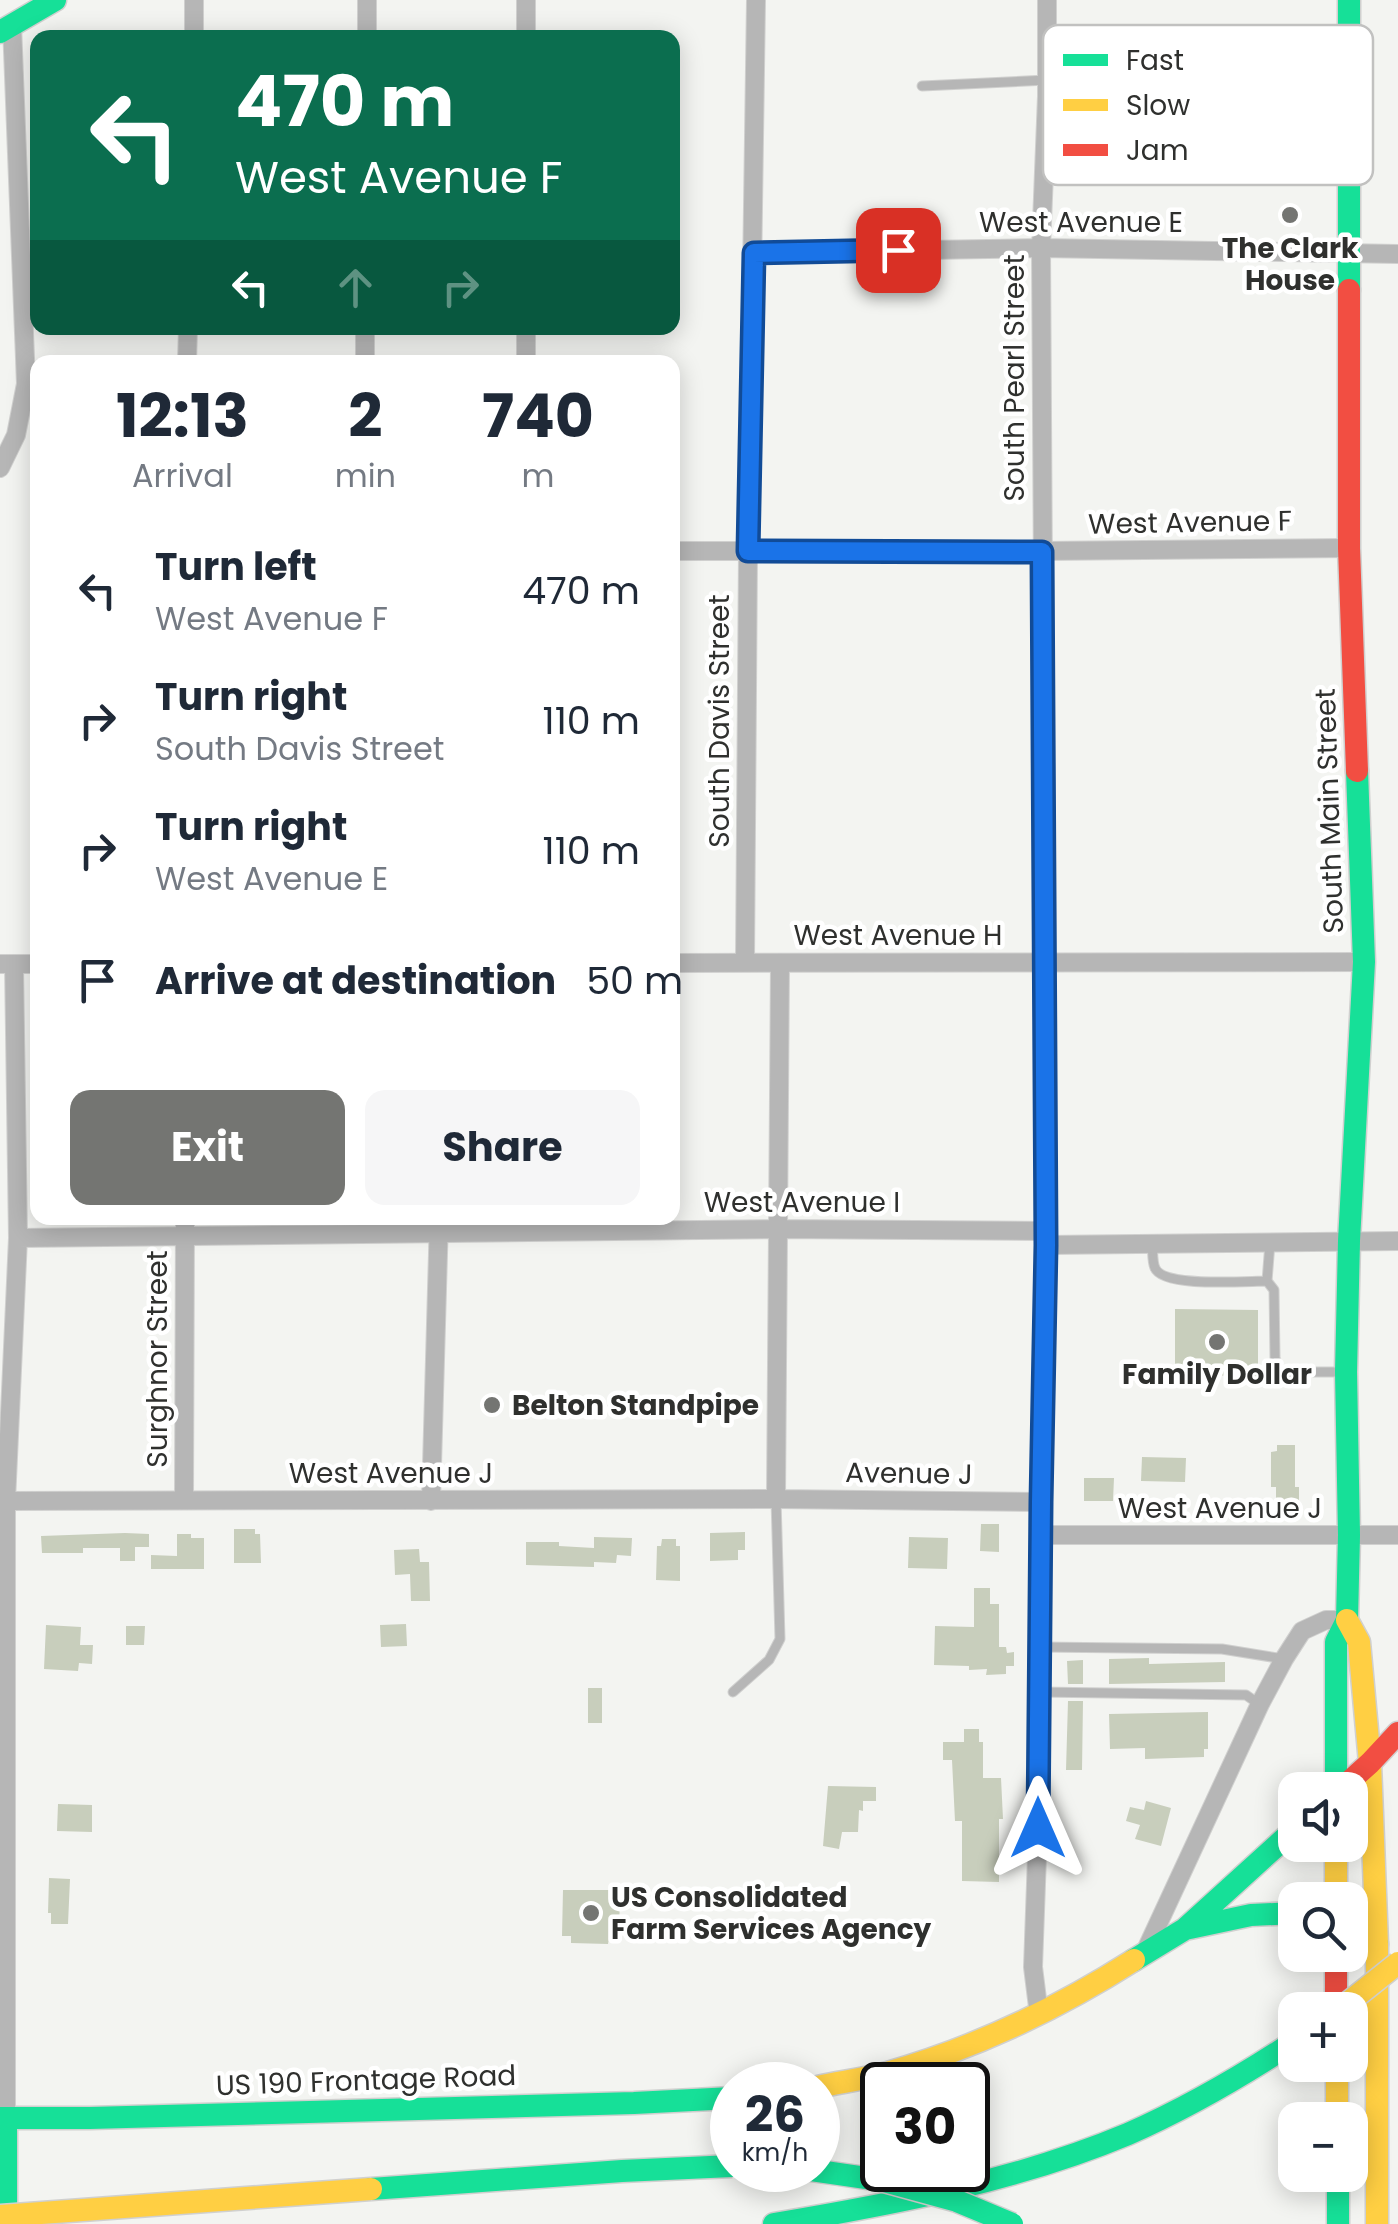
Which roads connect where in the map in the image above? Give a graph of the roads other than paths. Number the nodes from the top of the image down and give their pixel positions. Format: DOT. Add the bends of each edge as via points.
graph roads {
  1 [pos="55,0"];
  2 [pos="194,0"];
  3 [pos="367,0"];
  4 [pos="526,0"];
  5 [pos="756,0"];
  6 [pos="1349,0"];
  7 [pos="1349,25"];
  8 [pos="6,28"];
  9 [pos="194,30"];
  10 [pos="367,30"];
  11 [pos="526,30"];
  12 [pos="922,86"];
  13 [pos="1043,88"];
  14 [pos="1044,185"];
  15 [pos="1349,185"];
  16 [pos="1042,248"];
  17 [pos="754,253"];
  18 [pos="1348,254"];
  19 [pos="1398,254"];
  20 [pos="0,468"];
  21 [pos="1349,548"];
  22 [pos="748,551"];
  23 [pos="680,552"];
  24 [pos="1042,552"];
  25 [pos="1046,962"];
  26 [pos="1364,962"];
  27 [pos="680,963"];
  28 [pos="745,963"];
  29 [pos="780,963"];
  30 [pos="7,964"];
  31 [pos="185,1226"];
  32 [pos="438,1226"];
  33 [pos="777,1228"];
  34 [pos="18,1238"];
  35 [pos="1046,1238"];
  36 [pos="1350,1241"];
  37 [pos="1398,1241"];
  38 [pos="1270,1242"];
  39 [pos="1152,1244"];
  40 [pos="1267,1281"];
  41 [pos="1346,1372"];
  42 [pos="776,1499"];
  43 [pos="184,1500"];
  44 [pos="432,1501"];
  45 [pos="6,1502"];
  46 [pos="1041,1502"];
  47 [pos="1041,1534"];
  48 [pos="1349,1536"];
  49 [pos="1398,1536"];
  50 [pos="1347,1620"];
  51 [pos="1039,1648"];
  52 [pos="1284,1658"];
  53 [pos="733,1692"];
  54 [pos="1039,1692"];
  55 [pos="1260,1704"];
  56 [pos="1398,1733"];
  57 [pos="1370,1764"];
  58 [pos="1338,1772"];
  59 [pos="1360,1772"];
  60 [pos="1278,1844"];
  61 [pos="1278,1914"];
  62 [pos="1184,1929"];
  63 [pos="1368,1938"];
  64 [pos="1377,1944"];
  65 [pos="1144,1955"];
  66 [pos="1398,1964"];
  67 [pos="1361,1992"];
  68 [pos="1040,2015"];
  69 [pos="1278,2053"];
  70 [pos="840,2083"];
  71 [pos="710,2099"];
  72 [pos="3,2118"];
  73 [pos="710,2167"];
  74 [pos="840,2174"];
  75 [pos="1338,2192"];
  76 [pos="0,2216"];
  77 [pos="6,2224"];
  78 [pos="774,2224"];
  79 [pos="1012,2224"];
  80 [pos="1338,2224"];
  81 [pos="1377,2224"];
  1 -- 8 [label="main road"];
  2 -- 9 [label="street"];
  3 -- 10 [label="street"];
  4 -- 11 [label="street"];
  5 -- 17 [label="street, South Davis Street"];
  6 -- 7 [label="main road, South Main Street"];
  8 -- 20 [label="street" via="26,384 16,435"];
  12 -- 13 [label="lane"];
  14 -- 16 [label="street, South Pearl Street"];
  15 -- 18 [label="main road, South Main Street"];
  16 -- 17 [label="street, West Avenue E"];
  16 -- 18 [label="street, West Avenue E"];
  16 -- 24 [label="street, South Pearl Street"];
  17 -- 22 [label="street, South Davis Street"];
  18 -- 19 [label="street, West Avenue E"];
  18 -- 21 [label="main road, South Main Street"];
  21 -- 24 [label="street, West Avenue F"];
  21 -- 26 [label="main road, South Main Street"];
  22 -- 23 [label="street, West Avenue F"];
  22 -- 24 [label="street, West Avenue F"];
  22 -- 28 [label="street, South Davis Street"];
  24 -- 25 [label="street, South Pearl Street"];
  25 -- 26 [label="street, West Avenue H"];
  25 -- 29 [label="street, West Avenue H"];
  25 -- 35 [label="street, South Pearl Street"];
  26 -- 36 [label="main road, South Main Street"];
  27 -- 28 [label="street, West Avenue H"];
  28 -- 29 [label="street, West Avenue H"];
  29 -- 33 [label="street"];
  30 -- 34 [label="street"];
  31 -- 32 [label="street, West Avenue I"];
  31 -- 34 [label="street, West Avenue I"];
  31 -- 43 [label="street, Surghnor Street"];
  32 -- 33 [label="street, West Avenue I"];
  32 -- 44 [label="street"];
  33 -- 35 [label="street, West Avenue I"];
  33 -- 42 [label="street"];
  34 -- 45 [label="street"];
  35 -- 39 [label="street, West Avenue I"];
  35 -- 46 [label="street, South Pearl Street"];
  36 -- 37 [label="street, West Avenue I"];
  36 -- 38 [label="street, West Avenue I"];
  36 -- 41 [label="main road, South Main Street"];
  38 -- 39 [label="street, West Avenue I"];
  38 -- 40 [label="lane"];
  39 -- 40 [label="lane" via="1155,1270 1163,1278"];
  40 -- 41 [label="lane" via="1274,1290 1279,1368"];
  41 -- 48 [label="main road, South Main Street"];
  42 -- 44 [label="street, West Avenue J"];
  42 -- 46 [label="street, Avenue J"];
  42 -- 53 [label="lane" via="780,1639 769,1660"];
  43 -- 44 [label="street, West Avenue J"];
  43 -- 45 [label="street, West Avenue J"];
  45 -- 72 [label="street"];
  46 -- 47 [label="street, South Pearl Street"];
  47 -- 48 [label="street, West Avenue J"];
  47 -- 51 [label="street, South Pearl Street"];
  48 -- 49 [label="street, West Avenue J"];
  48 -- 50 [label="main road, South Main Street"];
  50 -- 52 [label="street" via="1302,1631"];
  50 -- 57 [label="main road, South Main Street" via="1359,1642"];
  50 -- 58 [label="main road, South Main Street" via="1336,1642"];
  51 -- 52 [label="lane" via="1222,1649"];
  51 -- 54 [label="street, South Pearl Street"];
  52 -- 55 [label="street"];
  54 -- 55 [label="lane" via="1246,1696"];
  54 -- 68 [label="street, South Pearl Street" via="1033,1967"];
  55 -- 65 [label="street"];
  56 -- 57 [label="main road"];
  57 -- 59 [label="main road"];
  57 -- 64 [label="main road, South Main Street"];
  60 -- 62 [label="main road"];
  61 -- 62 [label="main road"];
  62 -- 65 [label="main road"];
  63 -- 64 [label="main road"];
  64 -- 81 [label="main road, South Main Street"];
  65 -- 68 [label="main road"];
  66 -- 67 [label="main road, bridge"];
  68 -- 70 [label="main road" via="934,2058"];
  69 -- 78 [label="main road" via="1102,2144 951,2188"];
  71 -- 72 [label="main road, US 190 Frontage Road"];
  72 -- 77 [label="main road"];
  73 -- 76 [label="main road, bridge"];
  74 -- 79 [label="main road, bridge" via="957,2201"];
  75 -- 80 [label="main road"];
}
